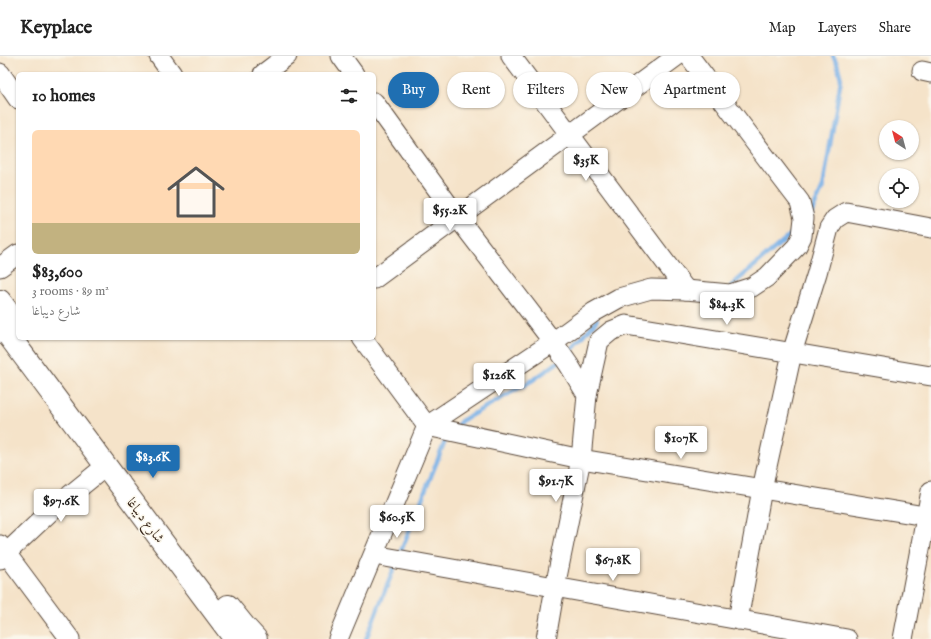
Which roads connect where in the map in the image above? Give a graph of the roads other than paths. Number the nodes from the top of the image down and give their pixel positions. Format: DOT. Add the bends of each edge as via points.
graph roads {
  1 [pos="158,56"];
  2 [pos="287,56"];
  3 [pos="341,56"];
  4 [pos="511,56"];
  5 [pos="677,56"];
  6 [pos="689,56"];
  7 [pos="170,72"];
  8 [pos="266,72"];
  9 [pos="353,72"];
  10 [pos="0,73"];
  11 [pos="16,96"];
  12 [pos="376,105"];
  13 [pos="569,135"];
  14 [pos="458,218"];
  15 [pos="931,228"];
  16 [pos="16,255"];
  17 [pos="0,267"];
  18 [pos="376,278"];
  19 [pos="686,290"];
  20 [pos="0,300"];
  21 [pos="16,322"];
  22 [pos="0,324"];
  23 [pos="29,340"];
  24 [pos="363,340"];
  25 [pos="792,353"];
  26 [pos="561,354"];
  27 [pos="931,376"];
  28 [pos="587,395"];
  29 [pos="427,426"];
  30 [pos="581,458"];
  31 [pos="106,466"];
  32 [pos="762,489"];
  33 [pos="931,491"];
  34 [pos="929,517"];
  35 [pos="2,553"];
  36 [pos="374,555"];
  37 [pos="555,587"];
  38 [pos="738,620"];
  39 [pos="70,639"];
  40 [pos="235,639"];
  41 [pos="256,639"];
  42 [pos="338,639"];
  43 [pos="546,639"];
  44 [pos="847,639"];
  45 [pos="903,639"];
  1 -- 7 [label="street"];
  2 -- 8 [label="street"];
  3 -- 9 [label="street"];
  4 -- 13 [label="street"];
  5 -- 13 [label="street"];
  6 -- 19 [label="street" via="800,202 804,218 802,236 797,246 767,277 752,287 730,294"];
  10 -- 11 [label="street"];
  12 -- 14 [label="street"];
  13 -- 14 [label="street"];
  13 -- 19 [label="street"];
  14 -- 18 [label="street"];
  14 -- 26 [label="street"];
  15 -- 25 [label="street" via="846,212 835,219 829,228"];
  16 -- 17 [label="street"];
  19 -- 26 [label="street" via="651,289 619,298 594,312"];
  20 -- 21 [label="main road"];
  22 -- 31 [label="main road, شارع ديباغا"];
  23 -- 41 [label="main road, شارع ديباغا" via="192,561"];
  24 -- 29 [label="street"];
  25 -- 27 [label="street"];
  25 -- 28 [label="street" via="626,325 611,331 600,341"];
  25 -- 32 [label="street"];
  26 -- 28 [label="street"];
  26 -- 29 [label="street"];
  28 -- 30 [label="street"];
  29 -- 30 [label="street"];
  29 -- 36 [label="street"];
  30 -- 32 [label="street"];
  30 -- 37 [label="street"];
  31 -- 35 [label="street"];
  31 -- 40 [label="main road, شارع ديباغا"];
  32 -- 34 [label="street"];
  32 -- 38 [label="street"];
  33 -- 34 [label="street"];
  34 -- 45 [label="street"];
  35 -- 39 [label="street"];
  36 -- 37 [label="street"];
  36 -- 42 [label="street"];
  37 -- 38 [label="street"];
  37 -- 43 [label="street"];
  38 -- 44 [label="street"];
}
